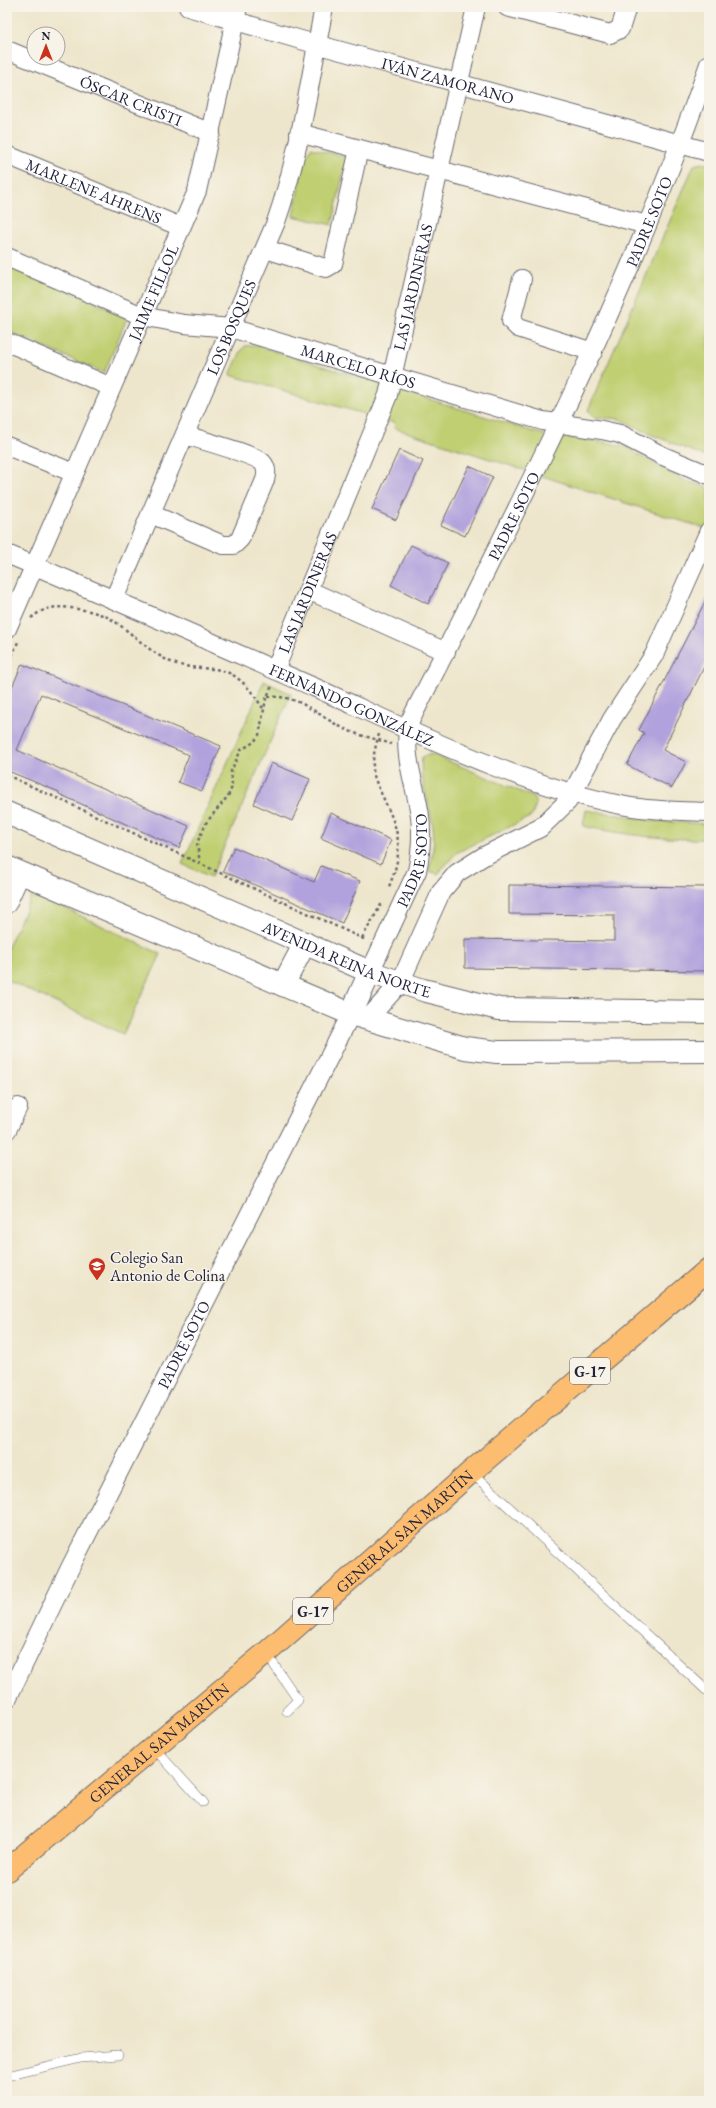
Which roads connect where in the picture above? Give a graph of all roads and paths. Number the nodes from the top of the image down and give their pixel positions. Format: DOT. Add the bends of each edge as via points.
graph roads {
  1 [pos="188,7"];
  2 [pos="324,7"];
  3 [pos="476,7"];
  4 [pos="507,7"];
  5 [pos="627,7"];
  6 [pos="236,14"];
  7 [pos="563,14"];
  8 [pos="316,45"];
  9 [pos="7,50"];
  10 [pos="709,64"];
  11 [pos="460,84"];
  12 [pos="299,133"];
  13 [pos="211,134"];
  14 [pos="681,144"];
  15 [pos="359,149"];
  16 [pos="709,152"];
  17 [pos="7,155"];
  18 [pos="440,170"];
  19 [pos="647,225"];
  20 [pos="181,227"];
  21 [pos="266,249"];
  22 [pos="7,257"];
  23 [pos="522,279"];
  24 [pos="142,316"];
  25 [pos="230,328"];
  26 [pos="7,342"];
  27 [pos="593,352"];
  28 [pos="393,377"];
  29 [pos="111,386"];
  30 [pos="560,424"];
  31 [pos="185,435"];
  32 [pos="7,446"];
  33 [pos="74,473"];
  34 [pos="709,476"];
  35 [pos="151,514"];
  36 [pos="709,531"];
  37 [pos="7,554"];
  38 [pos="35,566"];
  39 [pos="308,590"];
  40 [pos="114,599"];
  41 [pos="27,622"];
  42 [pos="7,629"];
  43 [pos="446,652"];
  44 [pos="275,670"];
  45 [pos="268,697"];
  46 [pos="264,710"];
  47 [pos="383,718"];
  48 [pos="408,728"];
  49 [pos="378,739"];
  50 [pos="408,751"];
  51 [pos="7,775"];
  52 [pos="573,792"];
  53 [pos="7,812"];
  54 [pos="709,812"];
  55 [pos="200,864"];
  56 [pos="14,870"];
  57 [pos="385,895"];
  58 [pos="382,902"];
  59 [pos="7,904"];
  60 [pos="362,938"];
  61 [pos="305,943"];
  62 [pos="381,947"];
  63 [pos="370,972"];
  64 [pos="400,983"];
  65 [pos="283,985"];
  66 [pos="709,1012"];
  67 [pos="359,1017"];
  68 [pos="709,1051"];
  69 [pos="18,1107"];
  70 [pos="8,1126"];
  71 [pos="709,1269"];
  72 [pos="471,1472"];
  73 [pos="266,1653"];
  74 [pos="706,1690"];
  75 [pos="7,1699"];
  76 [pos="287,1710"];
  77 [pos="153,1747"];
  78 [pos="203,1802"];
  79 [pos="7,1870"];
  80 [pos="118,2055"];
  81 [pos="7,2076"];
  1 -- 6 [label="street, IVÁN ZAMORANO"];
  2 -- 8 [label="street, LOS BOSQUES"];
  3 -- 11 [label="street, LAS JARDINERAS"];
  4 -- 7 [label="street"];
  5 -- 7 [label="street" via="620,29 610,34"];
  6 -- 8 [label="street, IVÁN ZAMORANO"];
  6 -- 13 [label="street, JAIME FILLOL"];
  8 -- 11 [label="street, IVÁN ZAMORANO"];
  8 -- 12 [label="street, LOS BOSQUES"];
  9 -- 13 [label="street, ÓSCAR CRISTI"];
  10 -- 14 [label="street, PADRE SOTO"];
  11 -- 14 [label="street, IVÁN ZAMORANO"];
  11 -- 18 [label="street, LAS JARDINERAS"];
  12 -- 15 [label="street"];
  12 -- 21 [label="street, LOS BOSQUES" via="284,200"];
  13 -- 20 [label="street, JAIME FILLOL" via="197,191"];
  14 -- 16 [label="street, IVÁN ZAMORANO"];
  14 -- 19 [label="street, PADRE SOTO"];
  15 -- 18 [label="street"];
  15 -- 21 [label="street" via="333,264 326,268"];
  17 -- 20 [label="street, MARLENE AHRENS"];
  18 -- 19 [label="street"];
  18 -- 28 [label="street, LAS JARDINERAS"];
  19 -- 27 [label="street, PADRE SOTO"];
  20 -- 24 [label="street, JAIME FILLOL"];
  21 -- 25 [label="street, LOS BOSQUES"];
  22 -- 24 [label="street, MARCELO RÍOS"];
  23 -- 27 [label="street" via="511,321 518,328"];
  24 -- 25 [label="street, MARCELO RÍOS" via="184,324"];
  24 -- 29 [label="street, JAIME FILLOL"];
  25 -- 28 [label="street, MARCELO RÍOS"];
  25 -- 31 [label="street, LOS BOSQUES"];
  26 -- 29 [label="street"];
  27 -- 30 [label="street, PADRE SOTO"];
  28 -- 30 [label="street, MARCELO RÍOS"];
  28 -- 39 [label="street, LAS JARDINERAS" via="383,409"];
  29 -- 33 [label="street, JAIME FILLOL"];
  30 -- 34 [label="street, MARCELO RÍOS" via="620,434"];
  30 -- 43 [label="street, PADRE SOTO"];
  31 -- 35 [label="street, LOS BOSQUES"];
  31 -- 35 [label="street" via="255,458 265,466 265,480 242,536 234,545 223,546"];
  32 -- 33 [label="street"];
  33 -- 38 [label="street, JAIME FILLOL"];
  35 -- 40 [label="street, LOS BOSQUES"];
  36 -- 52 [label="street, PADRE SOTO" via="654,655 612,719"];
  37 -- 38 [label="street, FERNANDO GONZÁLEZ"];
  38 -- 40 [label="street, FERNANDO GONZÁLEZ"];
  38 -- 42 [label="street"];
  39 -- 43 [label="street"];
  39 -- 44 [label="street, LAS JARDINERAS"];
  40 -- 44 [label="street, FERNANDO GONZÁLEZ"];
  41 -- 46 [label="path" via="42,610 55,606 90,611 116,622 153,651 172,662 196,668 221,670 232,676 252,691"];
  43 -- 48 [label="street, PADRE SOTO"];
  44 -- 45 [label="path"];
  44 -- 47 [label="street, FERNANDO GONZÁLEZ"];
  45 -- 46 [label="path"];
  45 -- 49 [label="path" via="285,697 309,706 344,728"];
  46 -- 55 [label="path" via="259,735 254,742 241,750 231,772 232,788 206,823 197,843"];
  47 -- 48 [label="street, FERNANDO GONZÁLEZ"];
  47 -- 49 [label="path"];
  48 -- 50 [label="street, PADRE SOTO"];
  48 -- 52 [label="street, FERNANDO GONZÁLEZ" via="512,773"];
  49 -- 50 [label="path"];
  49 -- 57 [label="path" via="373,763 375,779 399,839 399,857"];
  50 -- 62 [label="street, PADRE SOTO" via="410,776 420,817 420,856 417,871"];
  51 -- 55 [label="path"];
  52 -- 54 [label="street, FERNANDO GONZÁLEZ" via="626,806"];
  52 -- 64 [label="street, PADRE SOTO" via="568,801 540,828 484,856 457,873 441,892"];
  53 -- 61 [label="street, AVENIDA REINA NORTE"];
  55 -- 60 [label="path"];
  56 -- 59 [label="street"];
  56 -- 65 [label="street"];
  58 -- 60 [label="path"];
  60 -- 62 [label="path"];
  61 -- 63 [label="street, AVENIDA REINA NORTE"];
  61 -- 65 [label="street"];
  62 -- 63 [label="street, PADRE SOTO"];
  63 -- 64 [label="street, AVENIDA REINA NORTE"];
  63 -- 67 [label="street"];
  64 -- 66 [label="street, AVENIDA REINA NORTE" via="499,1009"];
  64 -- 67 [label="street, PADRE SOTO"];
  65 -- 67 [label="street"];
  67 -- 68 [label="street" via="465,1048 497,1052"];
  67 -- 75 [label="street, PADRE SOTO" via="70,1568"];
  69 -- 70 [label="street"];
  71 -- 72 [label="main road, GENERAL SAN MARTÍN / G-17"];
  72 -- 73 [label="main road, GENERAL SAN MARTÍN / G-17"];
  72 -- 74 [label="lane"];
  73 -- 76 [label="lane" via="298,1700"];
  73 -- 77 [label="main road, GENERAL SAN MARTÍN / G-17"];
  77 -- 78 [label="lane"];
  77 -- 79 [label="main road, GENERAL SAN MARTÍN / G-17"];
  80 -- 81 [label="lane" via="81,2058"];
}
